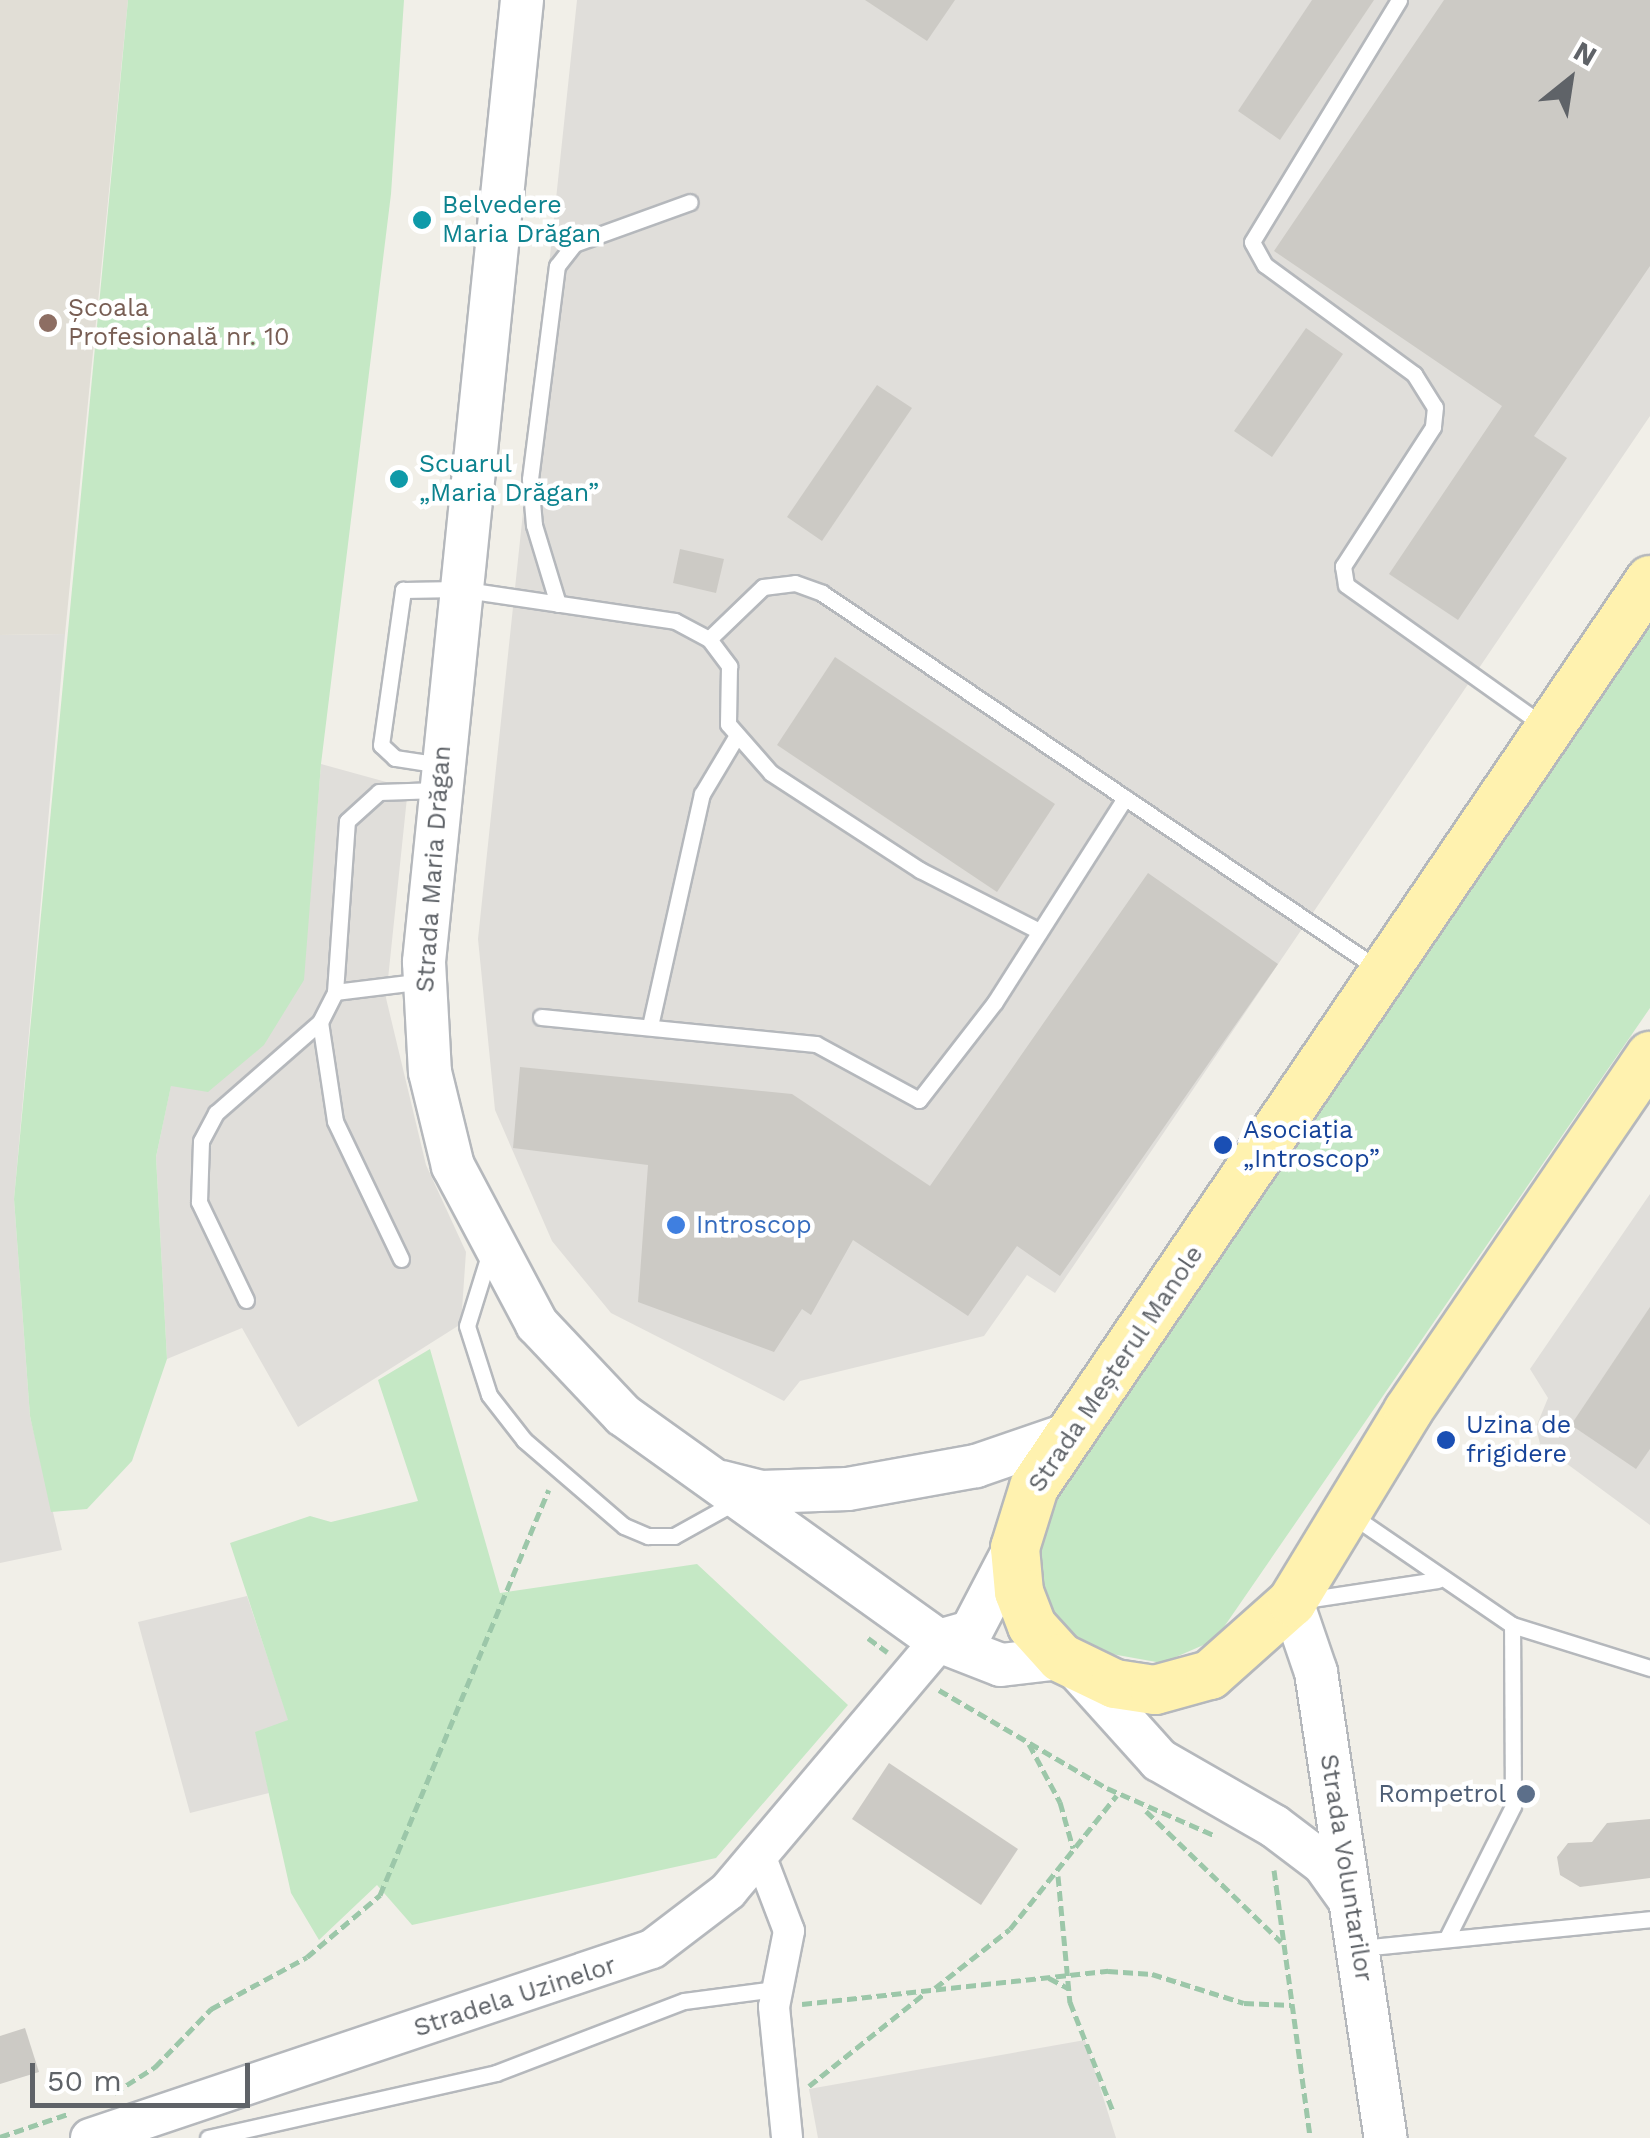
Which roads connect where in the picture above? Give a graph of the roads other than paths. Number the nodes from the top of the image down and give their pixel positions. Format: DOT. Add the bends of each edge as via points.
graph roads {
  1 [pos="522,0"];
  2 [pos="1399,0"];
  3 [pos="690,202"];
  4 [pos="1650,580"];
  5 [pos="459,589"];
  6 [pos="558,604"];
  7 [pos="709,639"];
  8 [pos="1549,729"];
  9 [pos="736,737"];
  10 [pos="439,778"];
  11 [pos="1125,798"];
  12 [pos="1039,931"];
  13 [pos="1384,972"];
  14 [pos="424,981"];
  15 [pos="336,992"];
  16 [pos="541,1017"];
  17 [pos="320,1022"];
  18 [pos="650,1026"];
  19 [pos="1650,1056"];
  20 [pos="492,1248"];
  21 [pos="401,1259"];
  22 [pos="246,1300"];
  23 [pos="1066,1436"];
  24 [pos="722,1489"];
  25 [pos="1346,1511"];
  26 [pos="1015,1548"];
  27 [pos="1437,1580"];
  28 [pos="1292,1602"];
  29 [pos="1512,1625"];
  30 [pos="932,1660"];
  31 [pos="1070,1664"];
  32 [pos="1650,1668"];
  33 [pos="760,1855"];
  34 [pos="1352,1904"];
  35 [pos="1650,1919"];
  36 [pos="1448,1936"];
  37 [pos="1359,1948"];
  38 [pos="775,1998"];
  39 [pos="784,2124"];
  40 [pos="105,2135"];
  41 [pos="208,2138"];
  42 [pos="1386,2138"];
  1 -- 5 [label="main road, Strada Maria Drăgan"];
  2 -- 8 [label="lane" via="1252,242 1266,266 1414,374 1435,407 1433,426 1343,566 1346,585"];
  3 -- 6 [label="lane" via="574,244 557,266 530,479 534,525"];
  4 -- 8 [label="main road, Strada Meșterul Manole"];
  5 -- 6 [label="lane"];
  5 -- 10 [label="main road, Strada Maria Drăgan"];
  5 -- 10 [label="lane" via="411,586 400,596 381,745"];
  6 -- 7 [label="lane" via="675,621"];
  7 -- 9 [label="lane" via="728,666 728,724"];
  7 -- 11 [label="lane" via="763,587 795,583 822,592"];
  8 -- 13 [label="main road, Strada Meșterul Manole"];
  9 -- 12 [label="lane" via="771,773 920,870"];
  9 -- 18 [label="lane" via="702,794"];
  10 -- 14 [label="main road, Strada Maria Drăgan"];
  10 -- 15 [label="lane" via="379,792 347,821"];
  11 -- 12 [label="lane"];
  11 -- 13 [label="lane"];
  12 -- 18 [label="lane" via="920,1100 816,1044"];
  13 -- 23 [label="main road, Strada Meșterul Manole"];
  14 -- 15 [label="lane"];
  14 -- 20 [label="main road, Strada Maria Drăgan" via="444,1134"];
  15 -- 17 [label="lane"];
  16 -- 18 [label="lane"];
  17 -- 21 [label="lane" via="335,1121"];
  17 -- 22 [label="lane" via="216,1113 201,1142 199,1202"];
  19 -- 25 [label="main road"];
  20 -- 24 [label="main road, Strada Maria Drăgan" via="537,1324 585,1379"];
  20 -- 24 [label="lane" via="471,1300 473,1359 489,1394 557,1470 624,1526 648,1536 674,1536"];
  23 -- 24 [label="main road" via="976,1466 848,1489"];
  23 -- 26 [label="main road, Strada Meșterul Manole" via="1034,1487"];
  24 -- 30 [label="main road, Strada Maria Drăgan"];
  25 -- 27 [label="lane"];
  25 -- 28 [label="main road"];
  26 -- 30 [label="main road" via="971,1632"];
  26 -- 31 [label="main road, Strada Meșterul Manole" via="1032,1626"];
  27 -- 28 [label="lane"];
  27 -- 29 [label="lane"];
  28 -- 31 [label="main road" via="1210,1675 1155,1690"];
  28 -- 34 [label="main road, Strada Voluntarilor" via="1316,1672"];
  29 -- 32 [label="lane"];
  29 -- 36 [label="lane" via="1512,1806"];
  30 -- 31 [label="main road, Strada Maria Drăgan"];
  30 -- 33 [label="street, Stradela Uzinelor"];
  31 -- 34 [label="main road" via="1159,1760 1274,1826 1324,1864"];
  33 -- 38 [label="street" via="789,1930"];
  33 -- 40 [label="street, Stradela Uzinelor" via="680,1932 603,1971"];
  34 -- 37 [label="main road, Strada Voluntarilor"];
  35 -- 36 [label="lane"];
  36 -- 37 [label="lane"];
  37 -- 42 [label="main road, Strada Voluntarilor"];
  38 -- 39 [label="street"];
  38 -- 41 [label="lane" via="684,2001 496,2073"];
}
